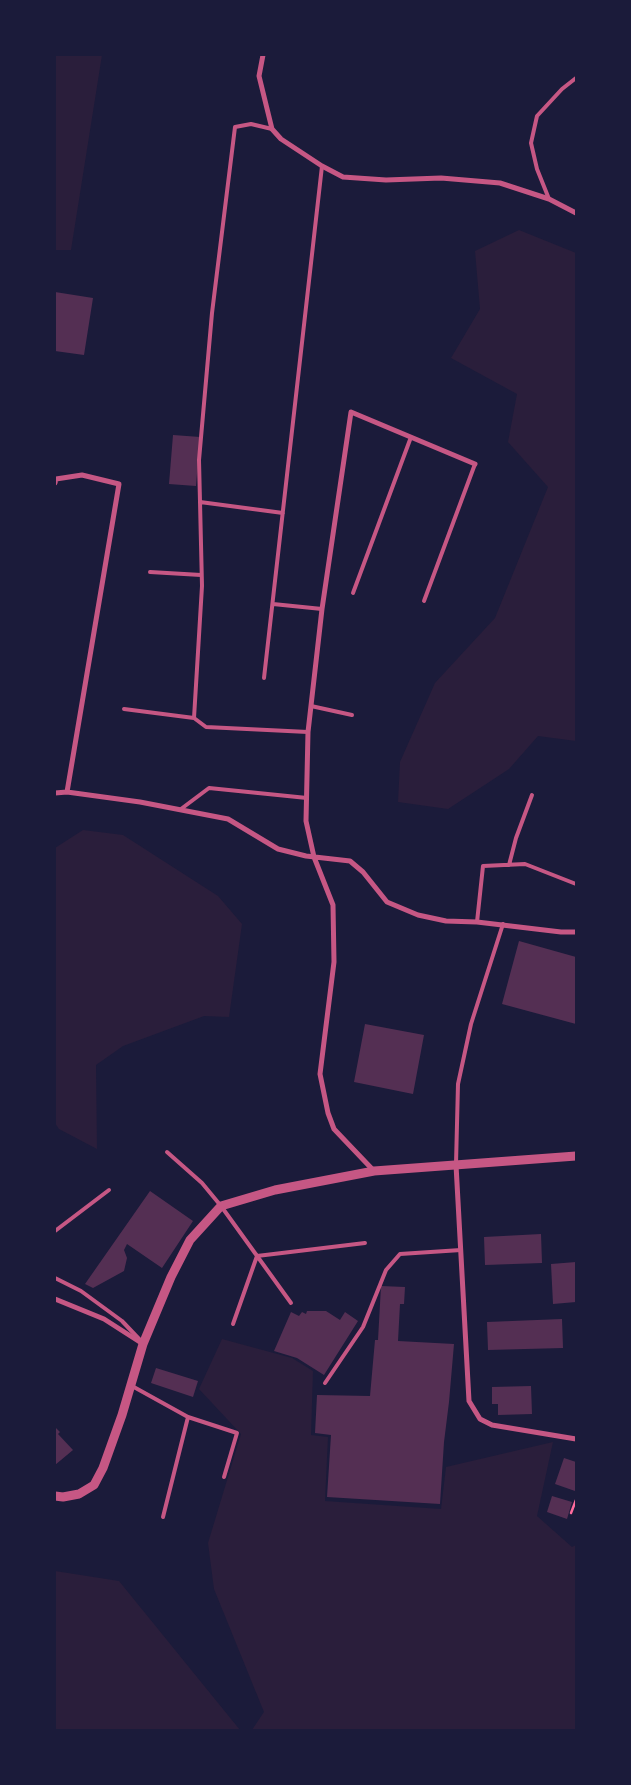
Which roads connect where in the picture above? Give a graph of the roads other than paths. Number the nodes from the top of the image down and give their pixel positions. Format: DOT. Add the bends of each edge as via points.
graph roads {
  1 [pos="263,55"];
  2 [pos="576,78"];
  3 [pos="272,129"];
  4 [pos="322,166"];
  5 [pos="549,199"];
  6 [pos="576,212"];
  7 [pos="411,437"];
  8 [pos="475,464"];
  9 [pos="55,481"];
  10 [pos="200,502"];
  11 [pos="283,513"];
  12 [pos="150,572"];
  13 [pos="201,575"];
  14 [pos="353,593"];
  15 [pos="424,602"];
  16 [pos="273,604"];
  17 [pos="322,609"];
  18 [pos="264,678"];
  19 [pos="311,706"];
  20 [pos="124,709"];
  21 [pos="352,715"];
  22 [pos="194,718"];
  23 [pos="308,732"];
  24 [pos="67,792"];
  25 [pos="55,793"];
  26 [pos="532,795"];
  27 [pos="307,798"];
  28 [pos="181,809"];
  29 [pos="314,857"];
  30 [pos="509,865"];
  31 [pos="576,884"];
  32 [pos="477,922"];
  33 [pos="503,924"];
  34 [pos="576,932"];
  35 [pos="167,1152"];
  36 [pos="576,1156"];
  37 [pos="456,1164"];
  38 [pos="374,1171"];
  39 [pos="109,1190"];
  40 [pos="221,1206"];
  41 [pos="55,1231"];
  42 [pos="365,1243"];
  43 [pos="461,1250"];
  44 [pos="256,1256"];
  45 [pos="55,1278"];
  46 [pos="55,1299"];
  47 [pos="291,1303"];
  48 [pos="233,1324"];
  49 [pos="143,1344"];
  50 [pos="325,1383"];
  51 [pos="132,1386"];
  52 [pos="188,1417"];
  53 [pos="576,1439"];
  54 [pos="224,1477"];
  55 [pos="55,1496"];
  56 [pos="163,1517"];
  1 -- 3 [label="street" via="259,76"];
  2 -- 5 [label="lane" via="536,116 531,143"];
  3 -- 4 [label="street" via="281,139"];
  3 -- 10 [label="lane" via="251,124 235,127 212,314 199,460"];
  4 -- 5 [label="street" via="343,177 386,180 441,178 500,183"];
  4 -- 11 [label="lane"];
  5 -- 6 [label="street"];
  7 -- 8 [label="street"];
  7 -- 14 [label="lane"];
  7 -- 17 [label="street" via="351,412"];
  8 -- 15 [label="lane"];
  9 -- 24 [label="street" via="82,474 119,484"];
  10 -- 11 [label="lane"];
  10 -- 13 [label="lane"];
  11 -- 16 [label="lane"];
  12 -- 13 [label="lane"];
  13 -- 22 [label="lane"];
  16 -- 17 [label="lane"];
  16 -- 18 [label="lane"];
  17 -- 19 [label="street"];
  19 -- 21 [label="lane"];
  19 -- 23 [label="street"];
  20 -- 22 [label="lane"];
  22 -- 23 [label="lane" via="206,727"];
  23 -- 27 [label="street"];
  24 -- 25 [label="street"];
  24 -- 28 [label="street"];
  26 -- 30 [label="lane"];
  27 -- 28 [label="lane" via="209,788"];
  27 -- 29 [label="street" via="306,821"];
  28 -- 29 [label="street" via="228,819 278,849"];
  29 -- 32 [label="street" via="350,861 363,872 386,902 418,915 446,921"];
  29 -- 38 [label="street" via="333,905 334,962 320,1074 334,1129"];
  30 -- 31 [label="lane" via="525,864"];
  30 -- 32 [label="lane" via="483,866"];
  32 -- 33 [label="street"];
  33 -- 34 [label="street"];
  33 -- 37 [label="lane" via="471,1024 458,1084"];
  35 -- 40 [label="lane" via="202,1183"];
  36 -- 37 [label="street"];
  37 -- 38 [label="street"];
  37 -- 43 [label="street"];
  38 -- 40 [label="street" via="275,1190"];
  39 -- 41 [label="lane"];
  40 -- 44 [label="lane"];
  40 -- 49 [label="street" via="190,1240"];
  42 -- 44 [label="lane"];
  43 -- 50 [label="lane" via="400,1254 386,1270 363,1326"];
  43 -- 53 [label="street" via="469,1400 480,1419 492,1425"];
  44 -- 47 [label="lane"];
  44 -- 48 [label="lane"];
  45 -- 49 [label="lane" via="82,1292 122,1321"];
  46 -- 49 [label="street" via="104,1320"];
  49 -- 51 [label="street"];
  51 -- 52 [label="lane"];
  51 -- 55 [label="street" via="94,1485 79,1494"];
  52 -- 54 [label="lane" via="237,1433"];
  52 -- 56 [label="lane"];
}
